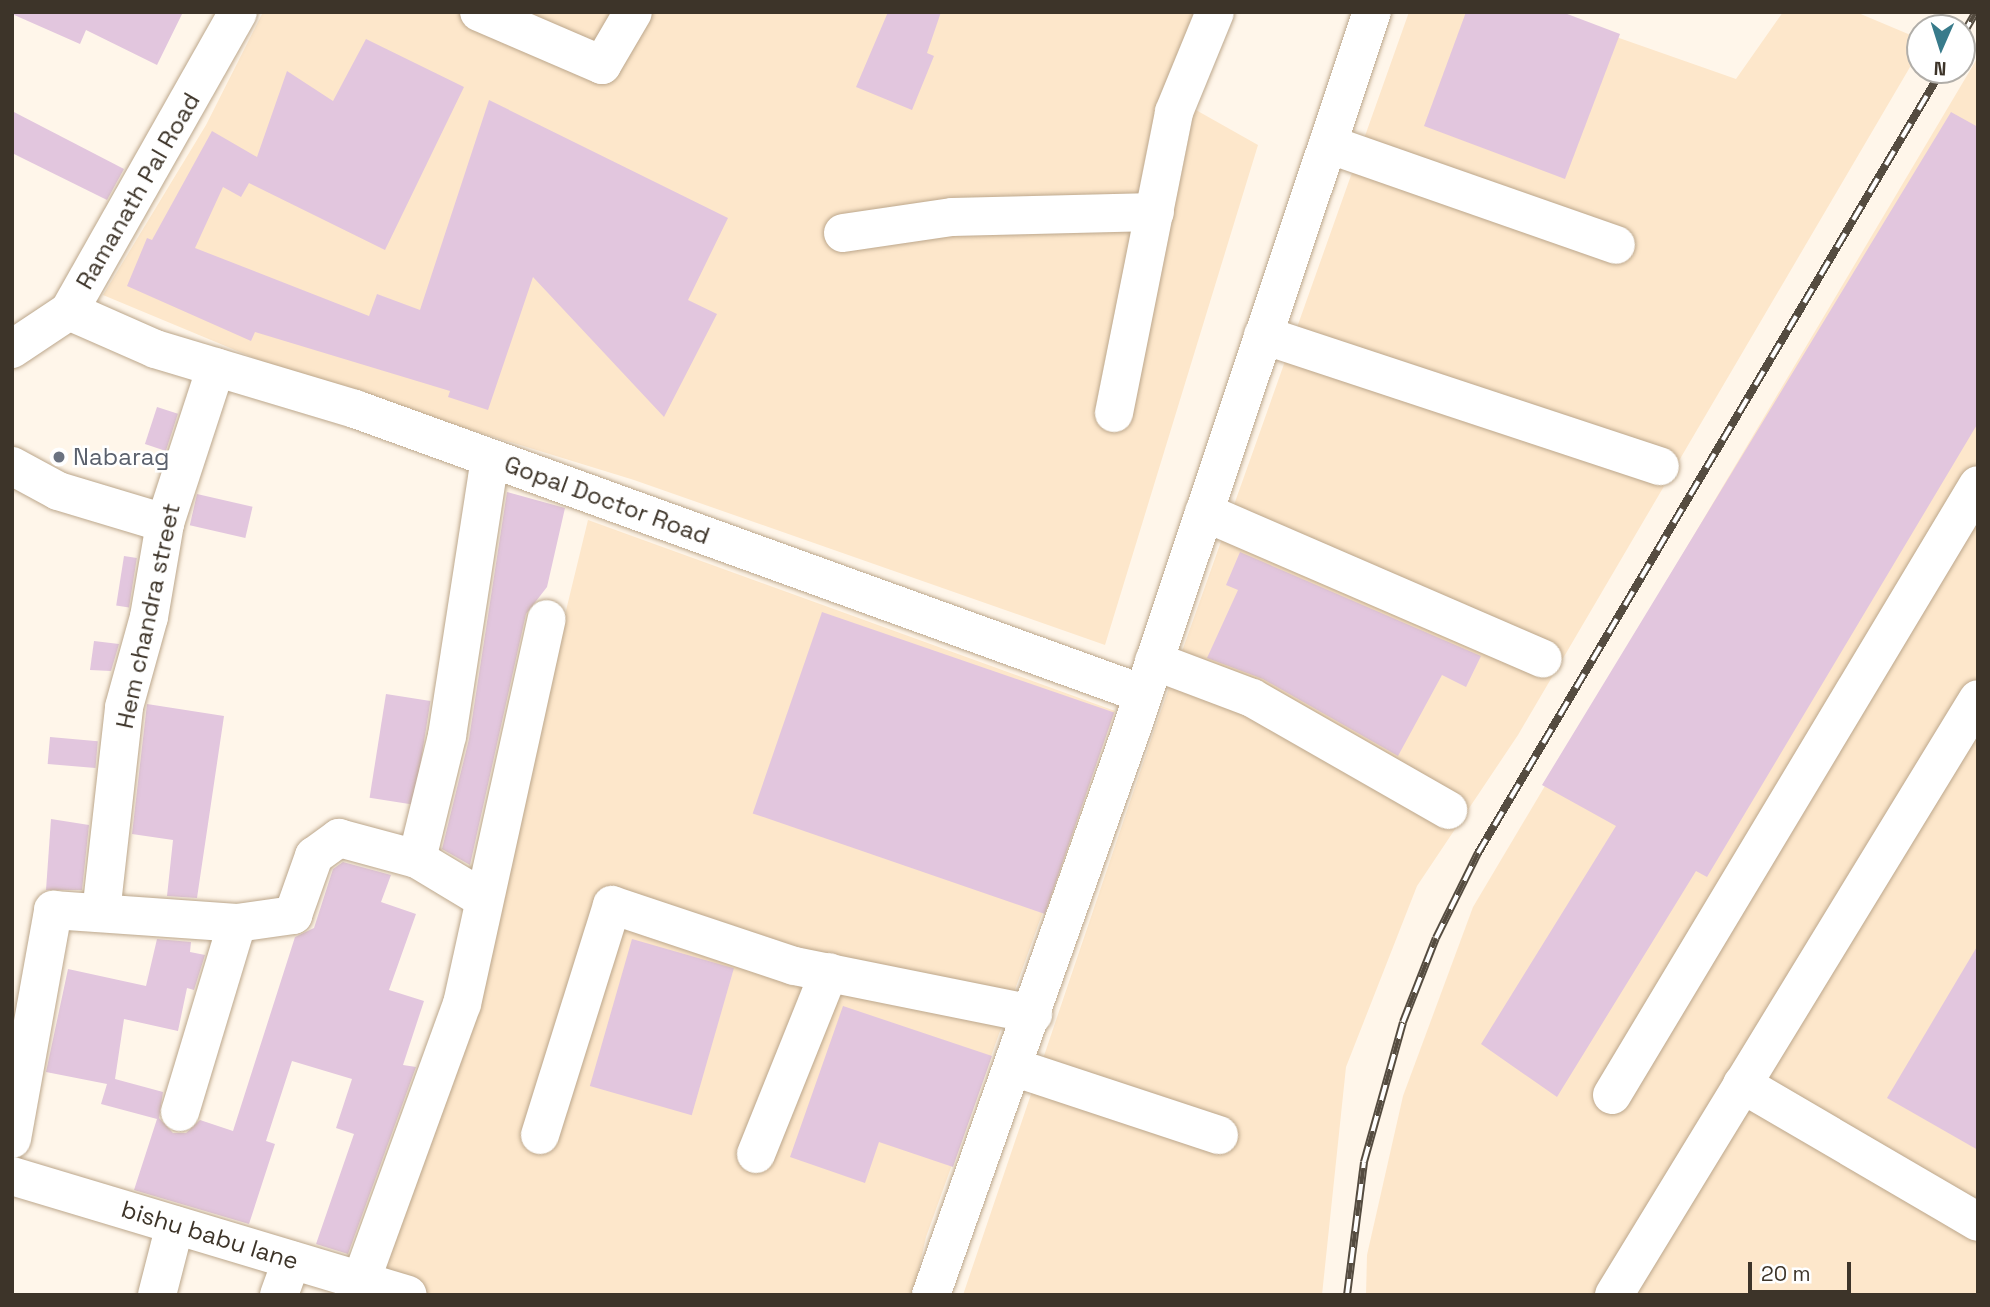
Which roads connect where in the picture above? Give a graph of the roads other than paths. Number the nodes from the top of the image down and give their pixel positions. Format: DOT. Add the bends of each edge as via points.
graph roads {
  1 [pos="479,12"];
  2 [pos="633,12"];
  3 [pos="1215,12"];
  4 [pos="1372,12"];
  5 [pos="229,15"];
  6 [pos="1328,144"];
  7 [pos="1155,212"];
  8 [pos="843,233"];
  9 [pos="1616,245"];
  10 [pos="69,311"];
  11 [pos="1263,335"];
  12 [pos="15,345"];
  13 [pos="216,367"];
  14 [pos="1114,413"];
  15 [pos="490,458"];
  16 [pos="12,466"];
  17 [pos="1660,466"];
  18 [pos="1978,485"];
  19 [pos="1204,512"];
  20 [pos="165,523"];
  21 [pos="547,619"];
  22 [pos="1543,659"];
  23 [pos="1149,678"];
  24 [pos="1978,699"];
  25 [pos="1448,810"];
  26 [pos="417,859"];
  27 [pos="482,898"];
  28 [pos="101,913"];
  29 [pos="237,923"];
  30 [pos="828,972"];
  31 [pos="1033,1014"];
  32 [pos="1013,1067"];
  33 [pos="1742,1084"];
  34 [pos="1612,1095"];
  35 [pos="180,1112"];
  36 [pos="540,1135"];
  37 [pos="1219,1135"];
  38 [pos="12,1139"];
  39 [pos="756,1154"];
  40 [pos="12,1176"];
  41 [pos="1978,1222"];
  42 [pos="175,1225"];
  43 [pos="292,1260"];
  44 [pos="361,1280"];
  45 [pos="157,1295"];
  46 [pos="279,1295"];
  47 [pos="408,1295"];
  48 [pos="931,1295"];
  49 [pos="1614,1295"];
  1 -- 2 [label="street" via="602,65"];
  3 -- 7 [label="street" via="1174,112"];
  4 -- 6 [label="street"];
  5 -- 10 [label="street, Ramanath Pal Road"];
  6 -- 9 [label="street"];
  6 -- 11 [label="street"];
  7 -- 8 [label="street" via="952,217"];
  7 -- 14 [label="street"];
  10 -- 12 [label="street, Ramanath Pal Road"];
  10 -- 13 [label="street, Gopal Doctor Road"];
  11 -- 17 [label="street"];
  11 -- 19 [label="street"];
  13 -- 15 [label="street, Gopal Doctor Road"];
  13 -- 20 [label="street, Hem chandra street"];
  15 -- 23 [label="street, Gopal Doctor Road"];
  15 -- 26 [label="street" via="447,736"];
  16 -- 20 [label="street" via="58,491"];
  18 -- 34 [label="street"];
  19 -- 22 [label="street"];
  19 -- 23 [label="street"];
  20 -- 28 [label="street, Hem chandra street" via="149,617 124,708"];
  21 -- 27 [label="street"];
  23 -- 25 [label="street, Gopal Doctor Road" via="1252,698"];
  23 -- 31 [label="street"];
  24 -- 33 [label="street"];
  26 -- 27 [label="street"];
  26 -- 29 [label="street" via="339,838 314,856 293,915"];
  27 -- 44 [label="street" via="462,1004"];
  28 -- 29 [label="street"];
  28 -- 38 [label="street" via="53,910"];
  29 -- 35 [label="street"];
  30 -- 31 [label="street"];
  30 -- 36 [label="street" via="612,905"];
  30 -- 39 [label="street"];
  31 -- 32 [label="street"];
  32 -- 37 [label="street"];
  32 -- 48 [label="street"];
  33 -- 41 [label="street"];
  33 -- 49 [label="street"];
  40 -- 42 [label="street, bishu babu lane"];
  42 -- 43 [label="street, bishu babu lane"];
  42 -- 45 [label="street"];
  43 -- 44 [label="street, bishu babu lane"];
  43 -- 46 [label="street"];
  44 -- 47 [label="street, bishu babu lane"];
}
